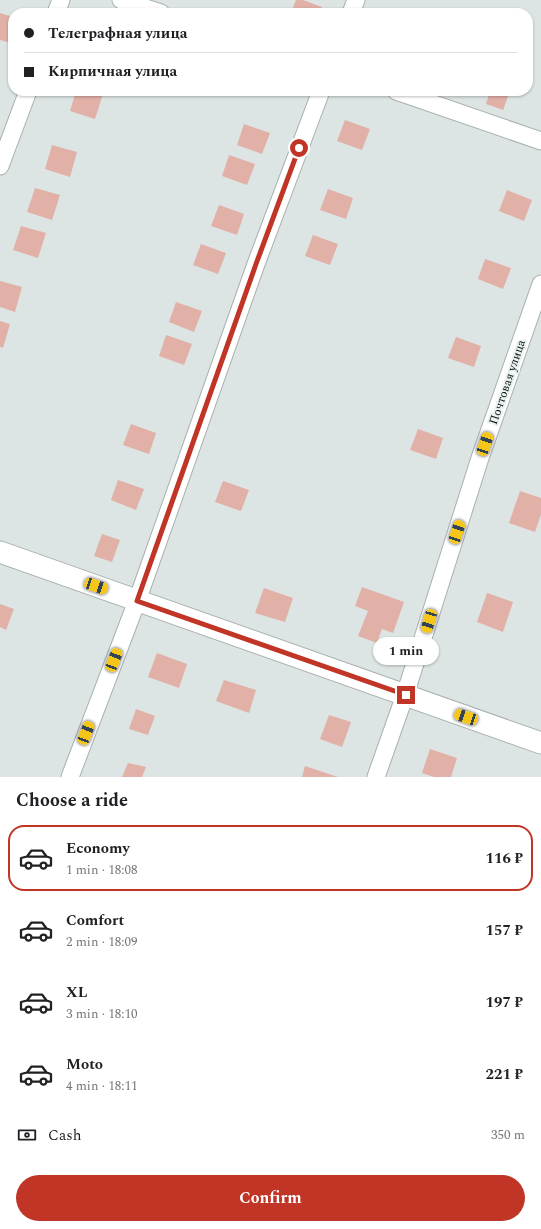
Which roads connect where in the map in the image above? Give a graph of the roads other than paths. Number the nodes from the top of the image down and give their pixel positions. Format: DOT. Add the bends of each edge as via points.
graph roads {
  1 [pos="121,0"];
  2 [pos="146,8"];
  3 [pos="26,96"];
  4 [pos="319,96"];
  5 [pos="410,96"];
  6 [pos="541,141"];
  7 [pos="0,166"];
  8 [pos="541,284"];
  9 [pos="0,552"];
  10 [pos="137,601"];
  11 [pos="406,695"];
  12 [pos="541,743"];
  13 [pos="70,777"];
  14 [pos="376,777"];
  1 -- 2 [label="street"];
  3 -- 7 [label="street"];
  4 -- 10 [label="street" via="256,264"];
  5 -- 6 [label="street"];
  8 -- 11 [label="street, Почтовая улица" via="480,458"];
  9 -- 10 [label="street"];
  10 -- 11 [label="street"];
  10 -- 13 [label="street"];
  11 -- 12 [label="street"];
  11 -- 14 [label="street, Почтовая улица"];
}
